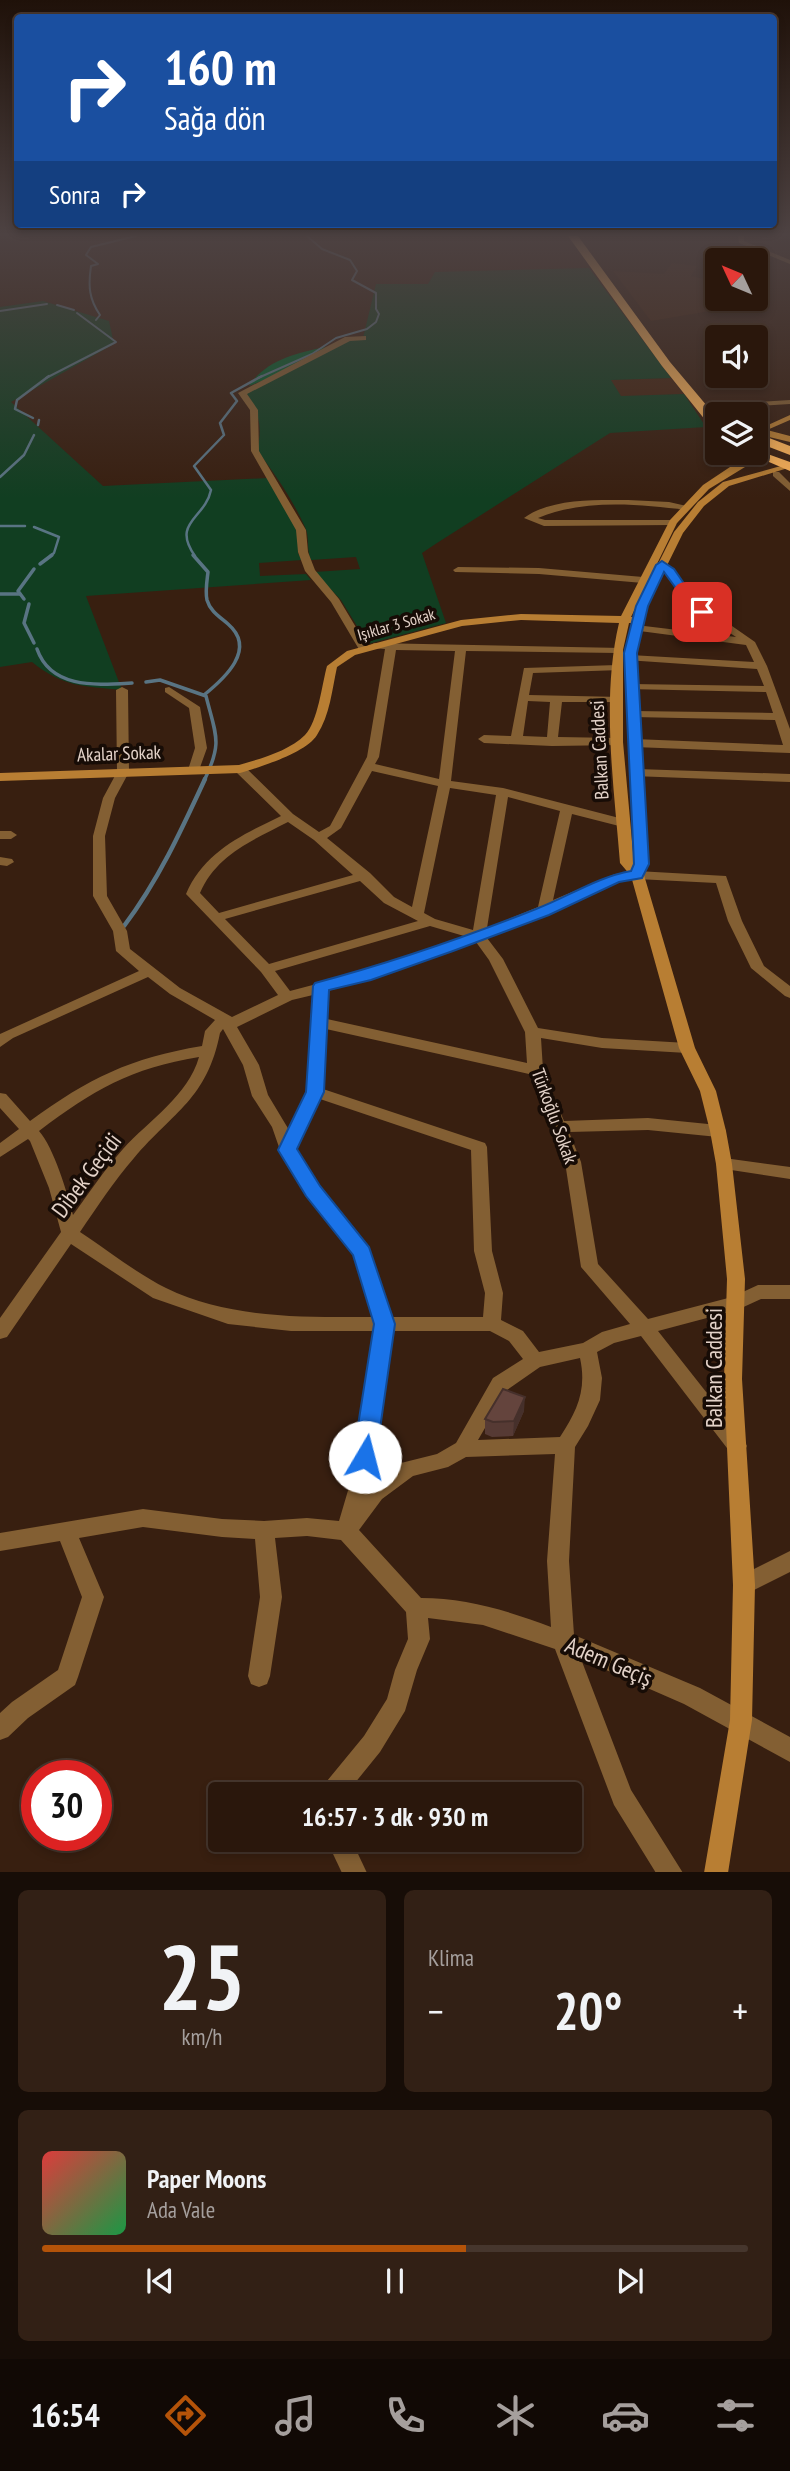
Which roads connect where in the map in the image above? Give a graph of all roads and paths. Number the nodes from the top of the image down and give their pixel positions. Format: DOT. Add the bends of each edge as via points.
graph roads {
  1 [pos="636,323"];
  2 [pos="646,323"];
  3 [pos="363,338"];
  4 [pos="790,402"];
  5 [pos="705,405"];
  6 [pos="705,408"];
  7 [pos="768,408"];
  8 [pos="790,417"];
  9 [pos="768,441"];
  10 [pos="789,447"];
  11 [pos="768,452"];
  12 [pos="768,461"];
  13 [pos="730,465"];
  14 [pos="740,465"];
  15 [pos="786,470"];
  16 [pos="729,471"];
  17 [pos="790,488"];
  18 [pos="686,507"];
  19 [pos="673,522"];
  20 [pos="662,565"];
  21 [pos="458,570"];
  22 [pos="643,580"];
  23 [pos="625,620"];
  24 [pos="637,624"];
  25 [pos="750,642"];
  26 [pos="391,647"];
  27 [pos="369,648"];
  28 [pos="461,648"];
  29 [pos="618,650"];
  30 [pos="630,658"];
  31 [pos="761,666"];
  32 [pos="617,668"];
  33 [pos="631,687"];
  34 [pos="771,689"];
  35 [pos="121,690"];
  36 [pos="169,690"];
  37 [pos="523,698"];
  38 [pos="556,699"];
  39 [pos="617,699"];
  40 [pos="632,713"];
  41 [pos="779,718"];
  42 [pos="484,739"];
  43 [pos="516,740"];
  44 [pos="552,741"];
  45 [pos="617,742"];
  46 [pos="634,743"];
  47 [pos="790,748"];
  48 [pos="368,766"];
  49 [pos="240,769"];
  50 [pos="196,770"];
  51 [pos="123,772"];
  52 [pos="637,774"];
  53 [pos="0,777"];
  54 [pos="790,778"];
  55 [pos="444,784"];
  56 [pos="503,792"];
  57 [pos="566,807"];
  58 [pos="289,817"];
  59 [pos="623,823"];
  60 [pos="319,837"];
  61 [pos="637,875"];
  62 [pos="365,876"];
  63 [pos="544,912"];
  64 [pos="215,918"];
  65 [pos="423,919"];
  66 [pos="479,936"];
  67 [pos="266,969"];
  68 [pos="148,972"];
  69 [pos="321,986"];
  70 [pos="790,993"];
  71 [pos="287,998"];
  72 [pos="225,1019"];
  73 [pos="317,1022"];
  74 [pos="533,1032"];
  75 [pos="0,1042"];
  76 [pos="687,1048"];
  77 [pos="209,1050"];
  78 [pos="536,1070"];
  79 [pos="315,1092"];
  80 [pos="0,1098"];
  81 [pos="560,1127"];
  82 [pos="29,1129"];
  83 [pos="718,1131"];
  84 [pos="288,1150"];
  85 [pos="0,1151"];
  86 [pos="724,1164"];
  87 [pos="790,1173"];
  88 [pos="70,1234"];
  89 [pos="790,1292"];
  90 [pos="737,1303"];
  91 [pos="384,1324"];
  92 [pos="492,1324"];
  93 [pos="645,1328"];
  94 [pos="0,1332"];
  95 [pos="587,1349"];
  96 [pos="535,1361"];
  97 [pos="565,1445"];
  98 [pos="738,1447"];
  99 [pos="463,1450"];
  100 [pos="264,1530"];
  101 [pos="66,1531"];
  102 [pos="346,1531"];
  103 [pos="0,1542"];
  104 [pos="790,1561"];
  105 [pos="744,1584"];
  106 [pos="415,1608"];
  107 [pos="563,1641"];
  108 [pos="259,1676"];
  109 [pos="741,1720"];
  110 [pos="0,1729"];
  111 [pos="790,1750"];
  112 [pos="340,1782"];
  113 [pos="345,1852"];
  114 [pos="355,1872"];
  115 [pos="671,1872"];
  116 [pos="716,1872"];
  1 -- 6 [label="highway"];
  2 -- 5 [label="highway"];
  3 -- 27 [label="street" via="348,339 242,393 254,410 255,451 301,530 310,571"];
  4 -- 7 [label="street"];
  8 -- 10 [label="main road" via="761,430"];
  9 -- 10 [label="highway"];
  10 -- 11 [label="highway"];
  12 -- 15 [label="highway"];
  13 -- 16 [label="main road"];
  14 -- 16 [label="main road, Balkan Caddesi"];
  15 -- 17 [label="street"];
  15 -- 20 [label="main road, Balkan Caddesi" via="739,478 718,489 684,524"];
  16 -- 18 [label="main road, Balkan Caddesi"];
  18 -- 19 [label="main road, Balkan Caddesi"];
  18 -- 19 [label="street" via="568,505 529,518 544,523"];
  19 -- 22 [label="main road, Balkan Caddesi"];
  20 -- 24 [label="main road, Balkan Caddesi"];
  20 -- 25 [label="street" via="695,606"];
  21 -- 22 [label="street" via="539,570"];
  22 -- 23 [label="main road, Balkan Caddesi"];
  23 -- 24 [label="main road"];
  23 -- 27 [label="main road, Işıklar 3 Sokak" via="488,620 451,625"];
  23 -- 29 [label="main road, Balkan Caddesi"];
  24 -- 25 [label="street"];
  24 -- 30 [label="main road, Balkan Caddesi"];
  25 -- 31 [label="street"];
  26 -- 27 [label="street"];
  26 -- 28 [label="street"];
  26 -- 48 [label="street"];
  27 -- 49 [label="main road, Işıklar 3 Sokak" via="341,657 332,666 311,736 278,756"];
  28 -- 29 [label="street"];
  28 -- 55 [label="street"];
  29 -- 32 [label="main road, Balkan Caddesi"];
  30 -- 31 [label="street"];
  30 -- 33 [label="main road, Balkan Caddesi"];
  31 -- 34 [label="street"];
  32 -- 37 [label="street" via="528,670"];
  32 -- 39 [label="main road, Balkan Caddesi"];
  33 -- 34 [label="street"];
  33 -- 40 [label="main road, Balkan Caddesi"];
  34 -- 41 [label="street"];
  35 -- 51 [label="street"];
  36 -- 50 [label="street" via="194,707 201,748"];
  37 -- 38 [label="street"];
  37 -- 43 [label="street"];
  38 -- 39 [label="street"];
  38 -- 44 [label="street"];
  39 -- 45 [label="main road, Balkan Caddesi"];
  40 -- 41 [label="street"];
  40 -- 46 [label="main road, Balkan Caddesi"];
  41 -- 47 [label="street"];
  42 -- 43 [label="street"];
  43 -- 44 [label="street"];
  44 -- 45 [label="street"];
  45 -- 46 [label="main road"];
  45 -- 59 [label="main road, Balkan Caddesi"];
  46 -- 47 [label="street"];
  46 -- 52 [label="main road, Balkan Caddesi"];
  48 -- 55 [label="street"];
  48 -- 60 [label="street" via="335,828"];
  49 -- 50 [label="main road, Akalar Sokak"];
  49 -- 58 [label="street"];
  50 -- 51 [label="main road, Akalar Sokak"];
  51 -- 53 [label="main road, Akalar Sokak"];
  51 -- 68 [label="street" via="109,797 99,836 100,896 120,931 123,951"];
  52 -- 54 [label="street"];
  52 -- 61 [label="main road, Balkan Caddesi" via="641,864"];
  55 -- 56 [label="street"];
  55 -- 65 [label="street"];
  56 -- 57 [label="street"];
  56 -- 66 [label="street"];
  57 -- 59 [label="street"];
  57 -- 63 [label="street"];
  58 -- 60 [label="street"];
  58 -- 64 [label="street" via="248,838 198,877 193,894"];
  59 -- 61 [label="main road, Balkan Caddesi" via="628,863"];
  60 -- 62 [label="street"];
  61 -- 63 [label="street" via="615,878"];
  61 -- 70 [label="street" via="721,879 758,968"];
  61 -- 76 [label="main road, Balkan Caddesi"];
  62 -- 64 [label="street"];
  62 -- 65 [label="street" via="389,900"];
  63 -- 66 [label="street"];
  64 -- 67 [label="street"];
  65 -- 66 [label="street"];
  65 -- 67 [label="street"];
  66 -- 69 [label="street" via="365,976"];
  66 -- 74 [label="street, Türkoğlu Sokak" via="496,958"];
  67 -- 71 [label="street"];
  68 -- 72 [label="street"];
  68 -- 75 [label="street"];
  69 -- 71 [label="street"];
  69 -- 73 [label="street"];
  71 -- 72 [label="street" via="231,1024"];
  72 -- 77 [label="street, Dibek Geçidi" via="213,1031"];
  72 -- 84 [label="street"];
  73 -- 78 [label="street"];
  73 -- 79 [label="street"];
  74 -- 76 [label="street" via="601,1043"];
  74 -- 78 [label="street, Türkoğlu Sokak"];
  76 -- 83 [label="main road, Balkan Caddesi" via="708,1091"];
  77 -- 82 [label="street" via="133,1067 94,1085"];
  77 -- 88 [label="street, Dibek Geçidi" via="207,1066 119,1163"];
  78 -- 81 [label="street, Türkoğlu Sokak"];
  79 -- 84 [label="street"];
  79 -- 92 [label="street" via="479,1147 483,1251 494,1293"];
  80 -- 82 [label="street"];
  81 -- 83 [label="street" via="648,1124"];
  81 -- 93 [label="street, Türkoğlu Sokak" via="573,1162 590,1267"];
  82 -- 85 [label="street"];
  82 -- 88 [label="street" via="57,1188"];
  83 -- 86 [label="main road, Balkan Caddesi"];
  84 -- 91 [label="street" via="313,1191 362,1252"];
  86 -- 87 [label="street"];
  86 -- 90 [label="main road, Balkan Caddesi"];
  88 -- 91 [label="street" via="159,1293 228,1317 291,1324"];
  88 -- 94 [label="street, Dibek Geçidi"];
  89 -- 90 [label="street" via="758,1292"];
  90 -- 93 [label="street"];
  90 -- 98 [label="main road, Balkan Caddesi" via="733,1379"];
  91 -- 92 [label="street"];
  91 -- 102 [label="street" via="362,1477"];
  92 -- 96 [label="street" via="516,1336"];
  93 -- 95 [label="street" via="609,1337"];
  93 -- 98 [label="street, Türkoğlu Sokak"];
  95 -- 96 [label="street"];
  95 -- 97 [label="street" via="594,1373 588,1411"];
  96 -- 99 [label="street" via="499,1384"];
  97 -- 99 [label="street"];
  97 -- 107 [label="street" via="558,1561"];
  98 -- 105 [label="main road, Balkan Caddesi"];
  99 -- 102 [label="street" via="408,1469 375,1493"];
  100 -- 101 [label="street" via="143,1518"];
  100 -- 102 [label="street" via="307,1527"];
  100 -- 108 [label="street" via="271,1597"];
  101 -- 103 [label="street"];
  101 -- 110 [label="street" via="93,1597 66,1678"];
  102 -- 106 [label="street"];
  104 -- 105 [label="street"];
  105 -- 109 [label="main road, Balkan Caddesi"];
  106 -- 107 [label="street, Adem Geçiş" via="494,1617"];
  106 -- 112 [label="street" via="419,1639 397,1703 372,1744"];
  107 -- 109 [label="street, Adem Geçiş"];
  107 -- 115 [label="street" via="622,1797"];
  109 -- 111 [label="street, Adem Geçiş"];
  109 -- 116 [label="main road, Balkan Caddesi"];
  113 -- 114 [label="street"];
}
